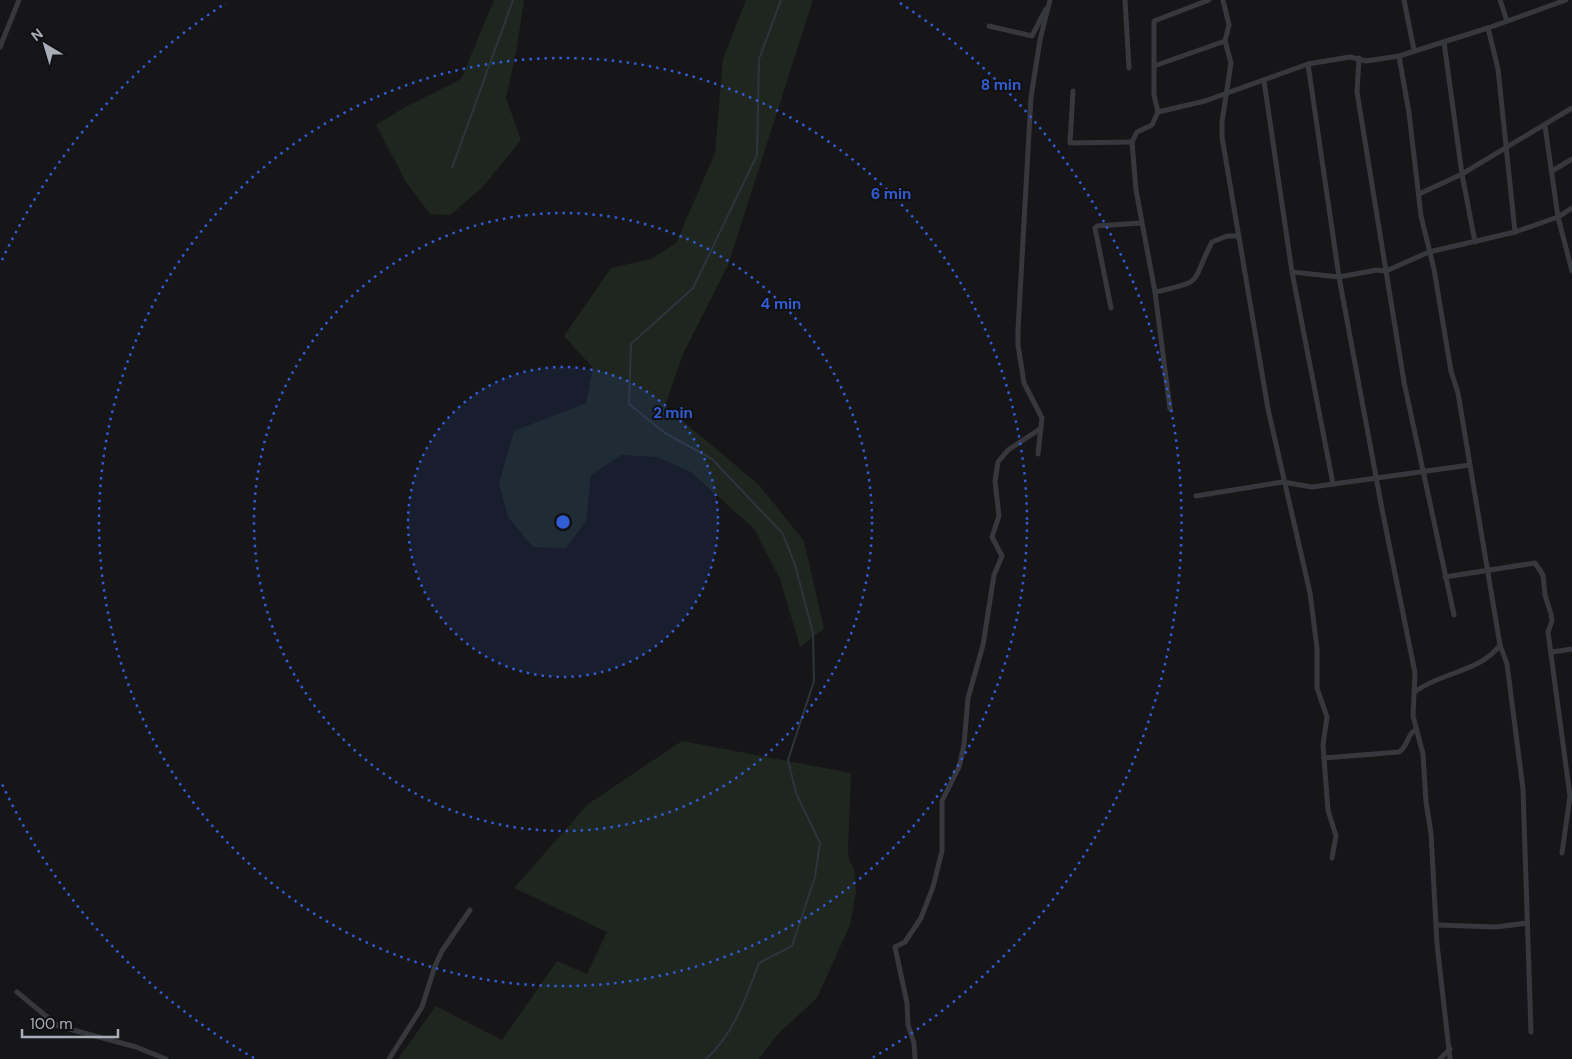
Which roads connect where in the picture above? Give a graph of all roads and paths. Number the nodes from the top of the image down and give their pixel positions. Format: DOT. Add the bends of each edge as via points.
graph roads {
  1 [pos="19,0"];
  2 [pos="1050,0"];
  3 [pos="1126,0"];
  4 [pos="1209,0"];
  5 [pos="1223,0"];
  6 [pos="1404,0"];
  7 [pos="1500,0"];
  8 [pos="1566,0"];
  9 [pos="1047,7"];
  10 [pos="1507,21"];
  11 [pos="989,26"];
  12 [pos="1488,28"];
  13 [pos="1225,41"];
  14 [pos="1444,42"];
  15 [pos="0,46"];
  16 [pos="1414,50"];
  17 [pos="1399,56"];
  18 [pos="1359,58"];
  19 [pos="1308,64"];
  20 [pos="1154,66"];
  21 [pos="1129,68"];
  22 [pos="1264,81"];
  23 [pos="1072,91"];
  24 [pos="1226,94"];
  25 [pos="1572,108"];
  26 [pos="1158,112"];
  27 [pos="1546,126"];
  28 [pos="1132,142"];
  29 [pos="1505,149"];
  30 [pos="1572,159"];
  31 [pos="1552,170"];
  32 [pos="1462,174"];
  33 [pos="1419,194"];
  34 [pos="1572,208"];
  35 [pos="1558,217"];
  36 [pos="1141,223"];
  37 [pos="1515,232"];
  38 [pos="1239,236"];
  39 [pos="1475,242"];
  40 [pos="1429,252"];
  41 [pos="1386,271"];
  42 [pos="1572,271"];
  43 [pos="1292,272"];
  44 [pos="1339,277"];
  45 [pos="1155,292"];
  46 [pos="1112,308"];
  47 [pos="1170,409"];
  48 [pos="1040,429"];
  49 [pos="1038,454"];
  50 [pos="1470,464"];
  51 [pos="1423,471"];
  52 [pos="1376,479"];
  53 [pos="1283,482"];
  54 [pos="1334,484"];
  55 [pos="1196,496"];
  56 [pos="1488,568"];
  57 [pos="1445,577"];
  58 [pos="1454,615"];
  59 [pos="1500,645"];
  60 [pos="1572,649"];
  61 [pos="1552,652"];
  62 [pos="1416,691"];
  63 [pos="1415,730"];
  64 [pos="1324,758"];
  65 [pos="1571,796"];
  66 [pos="1562,853"];
  67 [pos="1332,858"];
  68 [pos="470,910"];
  69 [pos="1527,923"];
  70 [pos="1438,925"];
  71 [pos="17,992"];
  72 [pos="1531,1032"];
  73 [pos="1450,1049"];
  74 [pos="166,1059"];
  75 [pos="389,1059"];
  76 [pos="915,1059"];
  77 [pos="1440,1059"];
  78 [pos="1450,1059"];
  1 -- 15 [label="street"];
  2 -- 9 [label="street"];
  3 -- 21 [label="street"];
  4 -- 20 [label="street" via="1155,20"];
  5 -- 13 [label="street" via="1230,25"];
  6 -- 16 [label="street"];
  7 -- 10 [label="street"];
  8 -- 10 [label="street"];
  9 -- 11 [label="street" via="1032,36"];
  9 -- 48 [label="street" via="1031,97 1018,330 1023,376 1041,416"];
  10 -- 12 [label="street"];
  12 -- 14 [label="street"];
  12 -- 29 [label="street" via="1498,69"];
  13 -- 20 [label="street"];
  13 -- 24 [label="street" via="1231,63"];
  14 -- 16 [label="street"];
  14 -- 32 [label="street"];
  16 -- 17 [label="street"];
  17 -- 18 [label="street" via="1366,61"];
  17 -- 33 [label="street"];
  18 -- 19 [label="street"];
  18 -- 41 [label="street" via="1357,92"];
  19 -- 22 [label="street"];
  19 -- 44 [label="street"];
  20 -- 26 [label="street" via="1154,95"];
  22 -- 24 [label="street"];
  22 -- 43 [label="street"];
  23 -- 28 [label="street" via="1070,143"];
  24 -- 26 [label="street"];
  24 -- 38 [label="street" via="1222,137"];
  25 -- 27 [label="street"];
  26 -- 28 [label="street" via="1152,125 1137,132"];
  27 -- 29 [label="street"];
  27 -- 31 [label="street"];
  28 -- 36 [label="street"];
  29 -- 32 [label="street"];
  29 -- 37 [label="street"];
  30 -- 31 [label="street"];
  31 -- 35 [label="street"];
  32 -- 33 [label="street"];
  32 -- 39 [label="street"];
  33 -- 40 [label="street"];
  34 -- 35 [label="street"];
  35 -- 37 [label="street"];
  35 -- 42 [label="street"];
  36 -- 45 [label="street"];
  36 -- 46 [label="street" via="1095,228"];
  37 -- 39 [label="street"];
  38 -- 45 [label="street" via="1227,236 1212,242 1199,274 1191,283"];
  38 -- 53 [label="street"];
  39 -- 40 [label="street"];
  40 -- 41 [label="street"];
  40 -- 50 [label="street"];
  41 -- 44 [label="street"];
  41 -- 51 [label="street"];
  43 -- 44 [label="street"];
  43 -- 54 [label="street"];
  44 -- 52 [label="street"];
  45 -- 47 [label="street"];
  48 -- 49 [label="street"];
  48 -- 76 [label="street" via="1008,450 998,462 996,481 1000,516 992,537 1002,556 994,575 983,645 968,698 959,767 942,801 942,851 927,908 905,942 895,947"];
  50 -- 51 [label="street"];
  50 -- 56 [label="street"];
  51 -- 52 [label="street"];
  51 -- 57 [label="street"];
  52 -- 54 [label="street"];
  52 -- 62 [label="street" via="1411,644"];
  53 -- 54 [label="street" via="1312,487"];
  53 -- 55 [label="street"];
  53 -- 64 [label="street" via="1310,593 1317,648 1317,688 1327,717"];
  56 -- 57 [label="street"];
  56 -- 59 [label="street"];
  56 -- 61 [label="street" via="1535,563 1539,567 1551,614 1548,632"];
  57 -- 58 [label="street"];
  59 -- 62 [label="street" via="1483,661 1436,679"];
  59 -- 69 [label="street" via="1507,664 1523,789"];
  60 -- 61 [label="street"];
  61 -- 65 [label="street"];
  62 -- 63 [label="street"];
  63 -- 64 [label="street" via="1400,752"];
  63 -- 70 [label="street" via="1423,754"];
  64 -- 67 [label="street" via="1328,810 1336,836"];
  65 -- 66 [label="street"];
  68 -- 75 [label="street" via="442,951 422,1007"];
  69 -- 70 [label="street" via="1496,927"];
  69 -- 72 [label="street"];
  70 -- 73 [label="street" via="1441,982"];
  71 -- 74 [label="street" via="58,1026 136,1046"];
  73 -- 77 [label="street"];
  73 -- 78 [label="street"];
}
